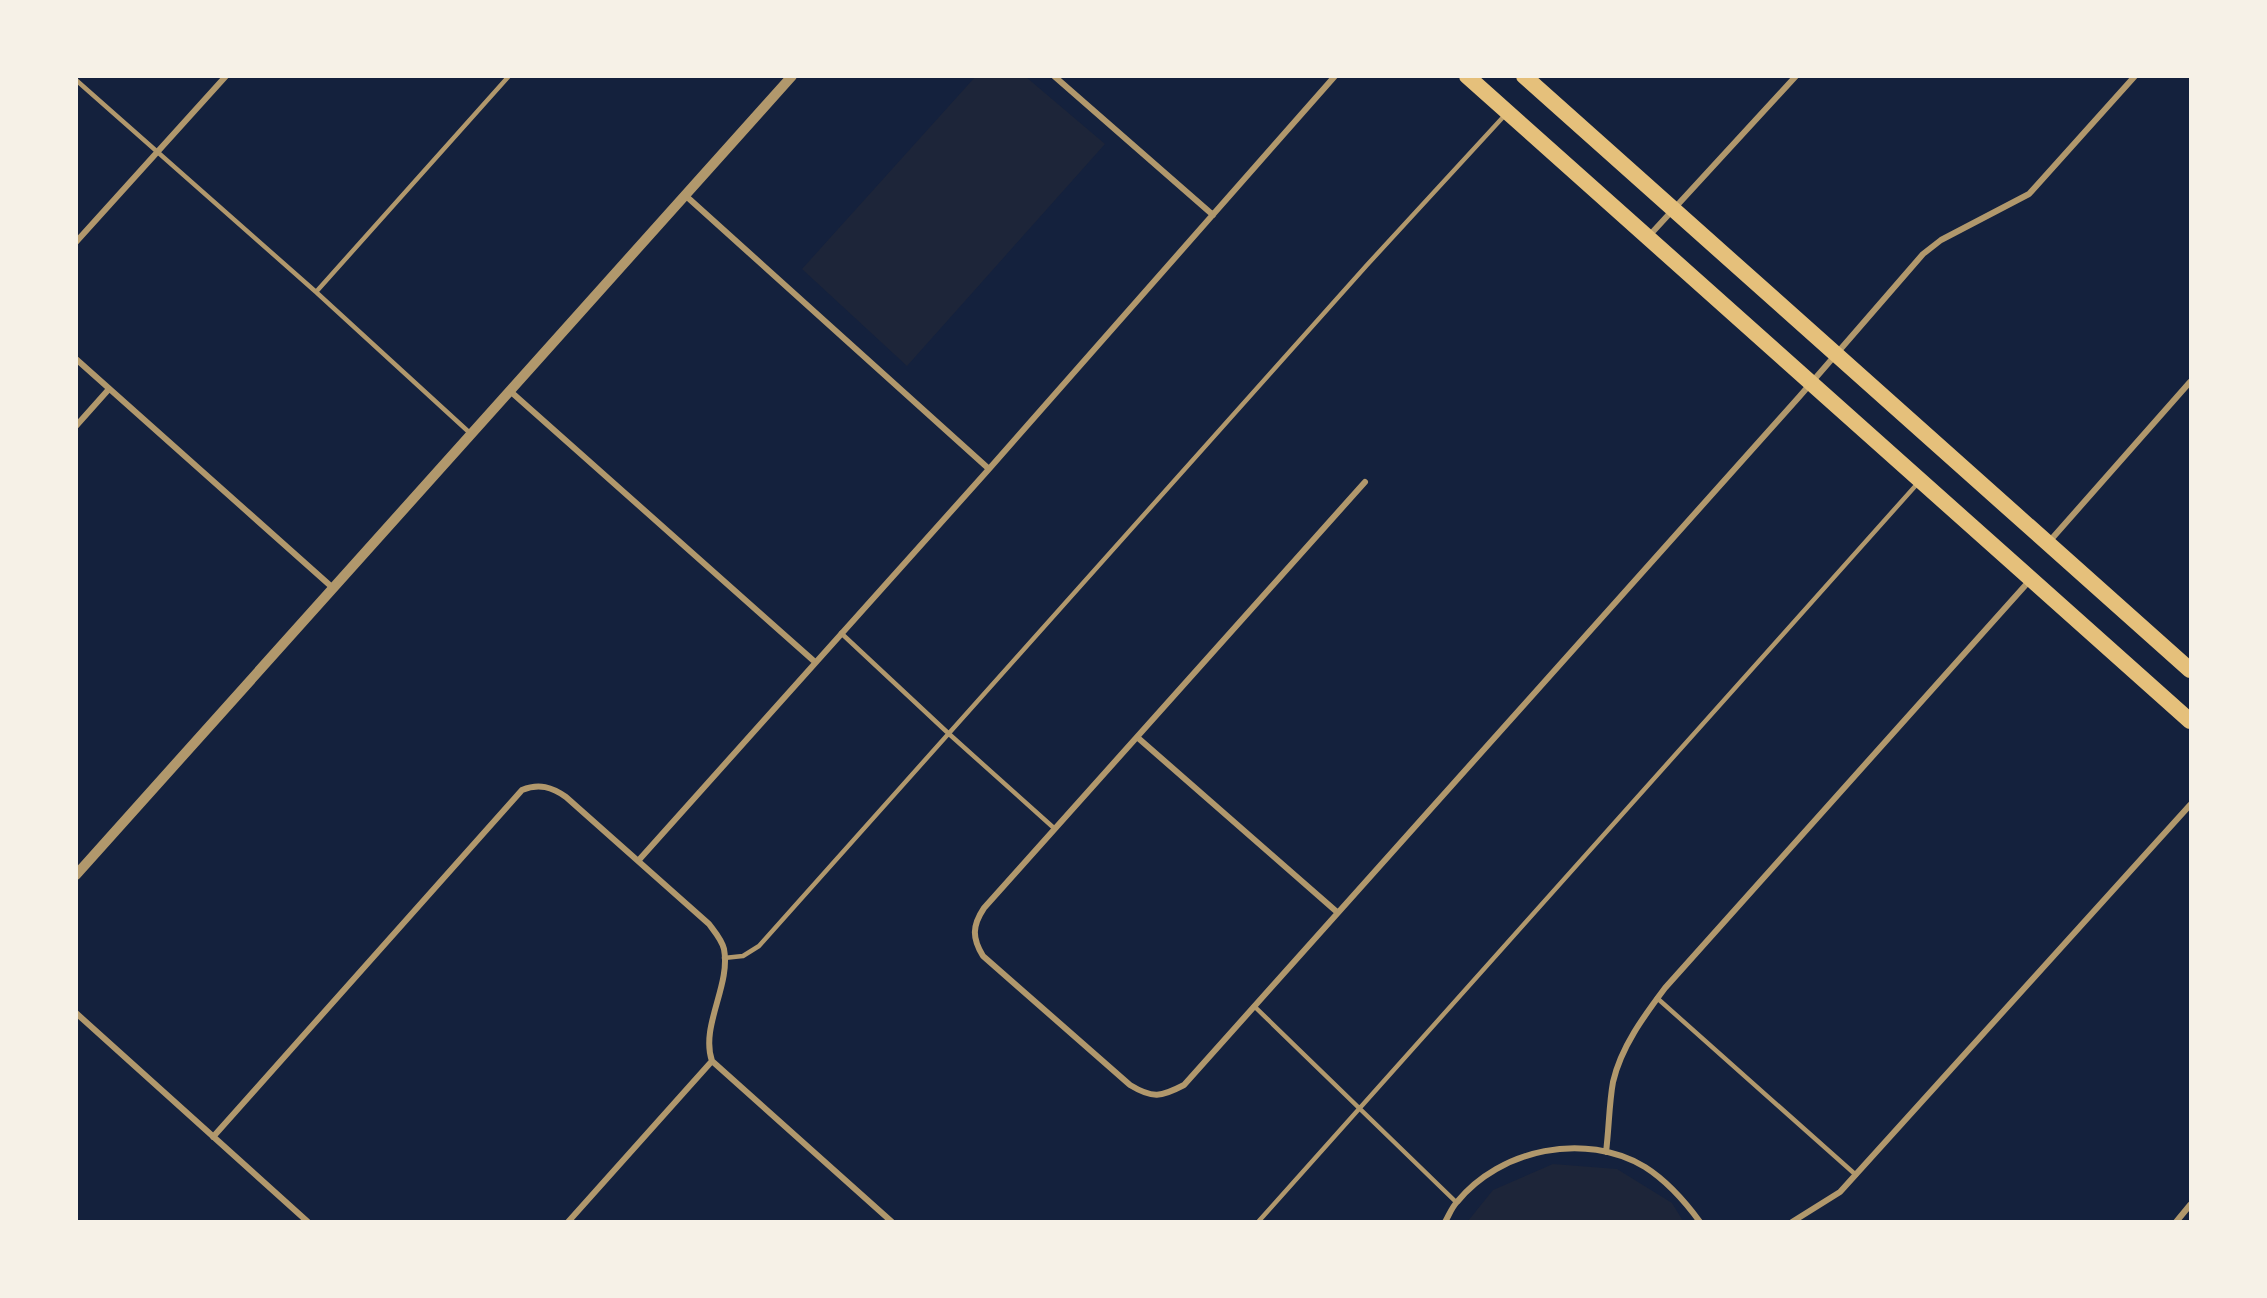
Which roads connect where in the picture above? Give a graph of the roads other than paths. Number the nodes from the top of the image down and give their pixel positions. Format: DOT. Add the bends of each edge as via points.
graph roads {
  1 [pos="226,76"];
  2 [pos="509,76"];
  3 [pos="792,76"];
  4 [pos="1054,76"];
  5 [pos="1335,76"];
  6 [pos="1467,76"];
  7 [pos="1524,76"];
  8 [pos="1796,76"];
  9 [pos="2134,76"];
  10 [pos="76,80"];
  11 [pos="1507,112"];
  12 [pos="158,153"];
  13 [pos="686,196"];
  14 [pos="1673,210"];
  15 [pos="1213,215"];
  16 [pos="1647,238"];
  17 [pos="76,242"];
  18 [pos="316,292"];
  19 [pos="1836,354"];
  20 [pos="76,359"];
  21 [pos="2190,381"];
  22 [pos="1811,382"];
  23 [pos="109,389"];
  24 [pos="510,391"];
  25 [pos="76,426"];
  26 [pos="471,434"];
  27 [pos="989,469"];
  28 [pos="1920,481"];
  29 [pos="1365,482"];
  30 [pos="2047,543"];
  31 [pos="2032,579"];
  32 [pos="333,588"];
  33 [pos="842,633"];
  34 [pos="815,662"];
  35 [pos="2190,670"];
  36 [pos="2190,721"];
  37 [pos="948,733"];
  38 [pos="1137,737"];
  39 [pos="2190,805"];
  40 [pos="1055,828"];
  41 [pos="638,861"];
  42 [pos="76,875"];
  43 [pos="1337,912"];
  44 [pos="724,958"];
  45 [pos="1657,998"];
  46 [pos="1254,1006"];
  47 [pos="76,1013"];
  48 [pos="712,1061"];
  49 [pos="1360,1107"];
  50 [pos="213,1137"];
  51 [pos="1606,1152"];
  52 [pos="1856,1175"];
  53 [pos="1456,1202"];
  54 [pos="2190,1205"];
  55 [pos="308,1221"];
  56 [pos="568,1221"];
  57 [pos="892,1221"];
  58 [pos="1258,1221"];
  59 [pos="1445,1221"];
  60 [pos="1700,1221"];
  61 [pos="1792,1221"];
  62 [pos="2176,1221"];
  1 -- 12 [label="street"];
  2 -- 18 [label="lane"];
  3 -- 13 [label="street"];
  4 -- 15 [label="street"];
  5 -- 15 [label="street"];
  6 -- 11 [label="highway"];
  7 -- 14 [label="highway"];
  8 -- 14 [label="street"];
  9 -- 19 [label="street" via="2029,194 1923,254"];
  10 -- 12 [label="lane"];
  11 -- 16 [label="highway"];
  11 -- 37 [label="lane"];
  12 -- 17 [label="street"];
  12 -- 18 [label="lane"];
  13 -- 24 [label="street"];
  13 -- 27 [label="street"];
  14 -- 16 [label="street"];
  14 -- 19 [label="highway"];
  15 -- 27 [label="street"];
  16 -- 22 [label="highway"];
  18 -- 26 [label="lane"];
  19 -- 22 [label="street"];
  19 -- 30 [label="highway"];
  20 -- 23 [label="street"];
  21 -- 30 [label="street"];
  22 -- 28 [label="highway"];
  22 -- 43 [label="street"];
  23 -- 25 [label="street"];
  23 -- 32 [label="street"];
  24 -- 26 [label="street"];
  24 -- 34 [label="street"];
  26 -- 32 [label="street"];
  27 -- 33 [label="street"];
  28 -- 31 [label="highway"];
  28 -- 49 [label="lane"];
  29 -- 38 [label="street"];
  30 -- 35 [label="highway"];
  31 -- 36 [label="highway"];
  31 -- 45 [label="street"];
  32 -- 42 [label="street"];
  33 -- 34 [label="street"];
  33 -- 37 [label="lane"];
  34 -- 41 [label="street"];
  37 -- 40 [label="lane"];
  37 -- 44 [label="lane" via="759,946 743,956"];
  38 -- 40 [label="street"];
  38 -- 43 [label="street"];
  39 -- 52 [label="street"];
  40 -- 46 [label="street" via="977,919 973,931 983,956 1143,1093 1161,1096 1184,1085"];
  41 -- 44 [label="street" via="710,924 720,940"];
  41 -- 50 [label="street" via="556,790 536,786 522,790"];
  43 -- 46 [label="street"];
  44 -- 48 [label="street" via="723,982 709,1036"];
  45 -- 51 [label="street" via="1641,1020 1613,1082"];
  45 -- 52 [label="lane"];
  46 -- 49 [label="lane"];
  47 -- 50 [label="street"];
  48 -- 56 [label="street"];
  48 -- 57 [label="street"];
  49 -- 53 [label="lane"];
  49 -- 58 [label="lane"];
  50 -- 55 [label="street"];
  51 -- 53 [label="street" via="1565,1148 1524,1155 1487,1174"];
  51 -- 60 [label="street" via="1643,1166 1675,1190"];
  52 -- 61 [label="street" via="1840,1192"];
  53 -- 59 [label="street"];
  54 -- 62 [label="street"];
}
